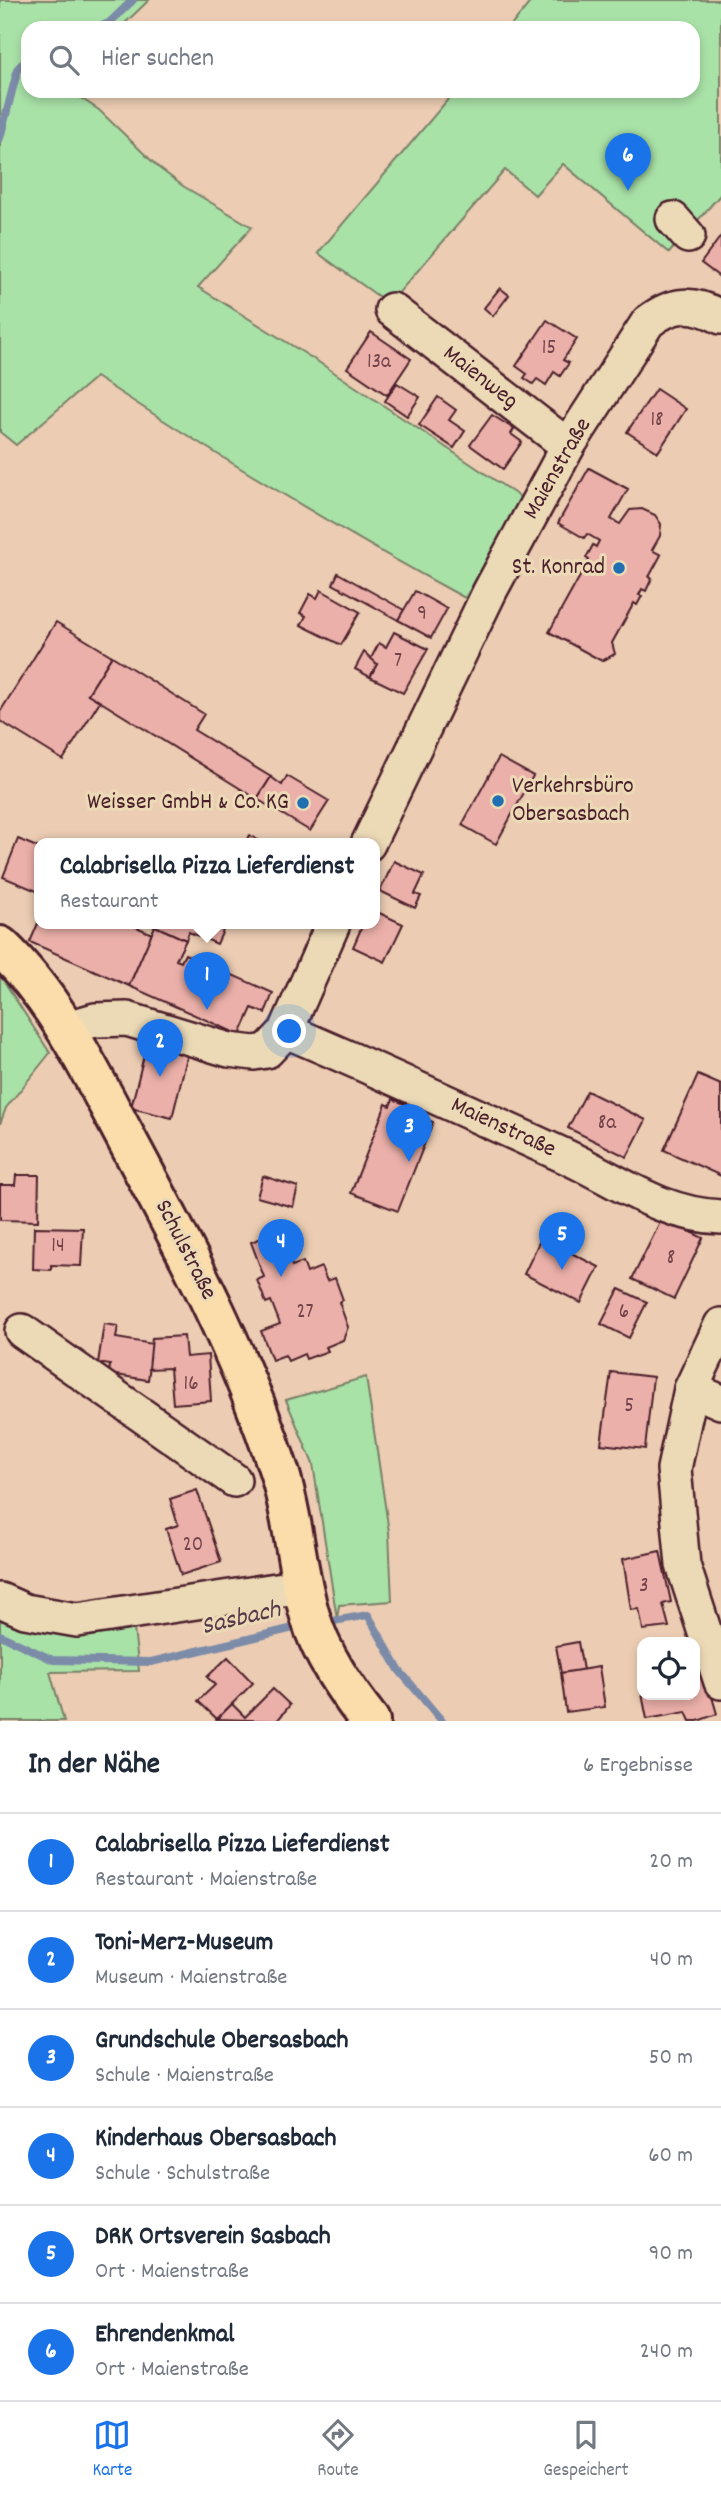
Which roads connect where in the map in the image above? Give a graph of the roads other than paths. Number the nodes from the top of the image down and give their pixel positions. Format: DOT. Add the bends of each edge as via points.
graph roads {
  1 [pos="392,310"];
  2 [pos="721,317"];
  3 [pos="568,446"];
  4 [pos="371,838"];
  5 [pos="331,929"];
  6 [pos="0,946"];
  7 [pos="67,1028"];
  8 [pos="286,1031"];
  9 [pos="721,1217"];
  10 [pos="721,1325"];
  11 [pos="22,1331"];
  12 [pos="706,1396"];
  13 [pos="234,1480"];
  14 [pos="0,1600"];
  15 [pos="312,1616"];
  16 [pos="721,1682"];
  17 [pos="370,1721"];
  1 -- 3 [label="street, Maienweg"];
  2 -- 3 [label="street, Maienstraße" via="682,304 664,309 648,321"];
  3 -- 4 [label="street, Maienstraße"];
  5 -- 8 [label="street"];
  6 -- 7 [label="main road, Schulstraße" via="26,971"];
  7 -- 8 [label="street" via="95,1020 127,1019 229,1050 254,1053 267,1051"];
  7 -- 15 [label="main road, Schulstraße" via="199,1274 234,1349 280,1475"];
  8 -- 9 [label="street, Maienstraße" via="576,1162 647,1200 692,1216"];
  10 -- 12 [label="street"];
  11 -- 13 [label="street"];
  12 -- 16 [label="street" via="674,1469 682,1565"];
  14 -- 15 [label="street" via="25,1611 77,1619"];
  15 -- 17 [label="main road, Schulstraße" via="347,1691"];
}
